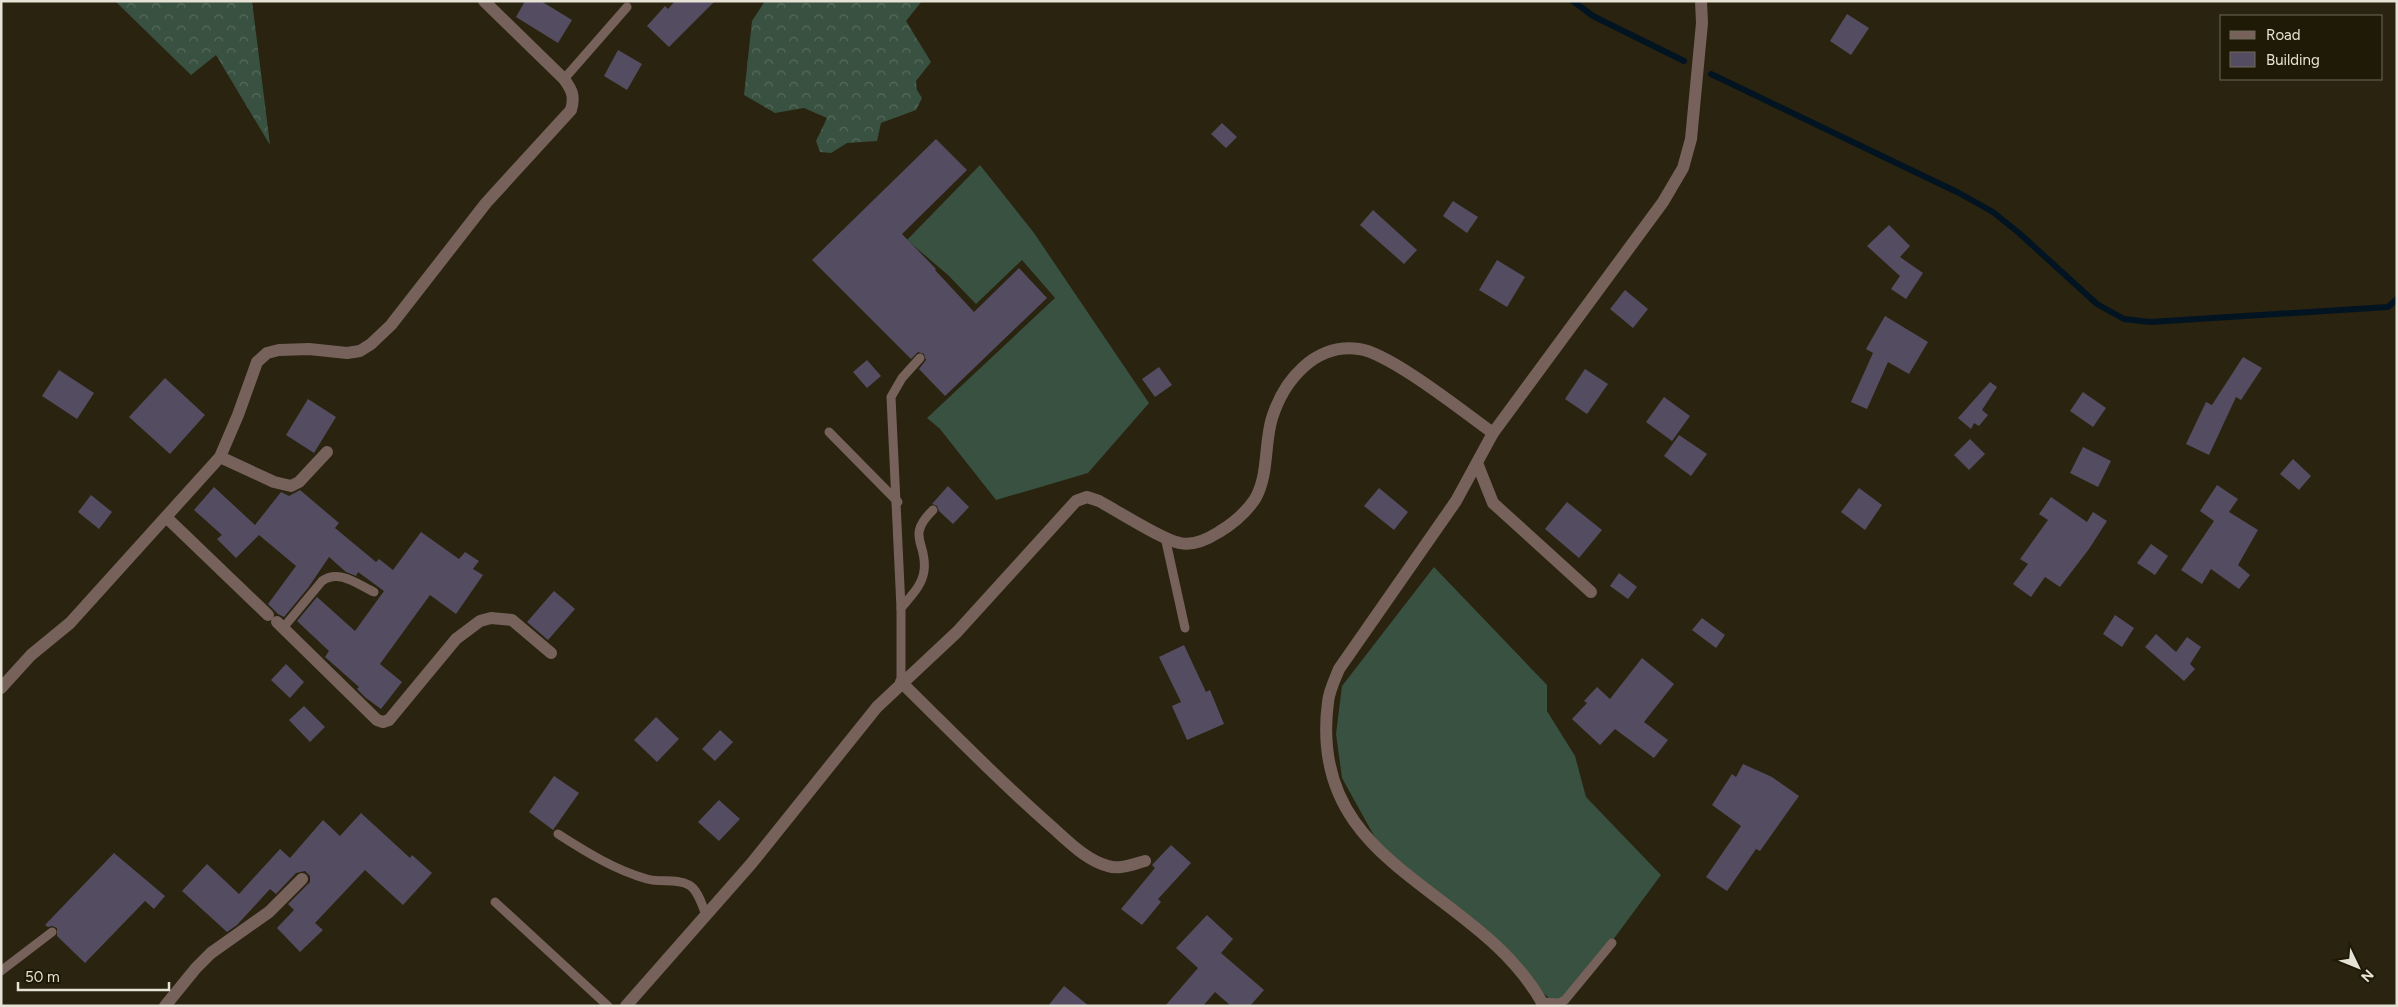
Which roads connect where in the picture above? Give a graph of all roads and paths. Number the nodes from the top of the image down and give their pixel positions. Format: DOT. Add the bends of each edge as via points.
graph roads {
  1 [pos="484,1"];
  2 [pos="1701,1"];
  3 [pos="627,7"];
  4 [pos="564,79"];
  5 [pos="920,358"];
  6 [pos="829,432"];
  7 [pos="1494,433"];
  8 [pos="327,452"];
  9 [pos="220,457"];
  10 [pos="1477,463"];
  11 [pos="898,502"];
  12 [pos="933,510"];
  13 [pos="166,517"];
  14 [pos="1165,537"];
  15 [pos="374,592"];
  16 [pos="1590,592"];
  17 [pos="902,608"];
  18 [pos="276,622"];
  19 [pos="1186,628"];
  20 [pos="550,653"];
  21 [pos="901,682"];
  22 [pos="1,688"];
  23 [pos="558,834"];
  24 [pos="1145,861"];
  25 [pos="302,879"];
  26 [pos="495,902"];
  27 [pos="706,915"];
  28 [pos="52,932"];
  29 [pos="1612,943"];
  30 [pos="1,971"];
  31 [pos="1543,1004"];
  32 [pos="165,1006"];
  33 [pos="608,1006"];
  34 [pos="626,1006"];
  1 -- 4 [label="street"];
  2 -- 7 [label="street" via="1702,23 1691,139 1683,168 1664,202"];
  3 -- 4 [label="lane"];
  4 -- 9 [label="street" via="573,91 572,110 486,203 391,325 360,351 301,349 267,353 257,362"];
  5 -- 11 [label="lane" via="890,397"];
  6 -- 11 [label="lane"];
  7 -- 10 [label="street"];
  7 -- 14 [label="street" via="1384,358 1360,349 1336,349 1317,356 1295,374 1272,418 1256,498 1239,520 1207,540 1180,544"];
  8 -- 9 [label="street" via="299,482 290,486"];
  9 -- 13 [label="street"];
  10 -- 16 [label="street" via="1494,503"];
  10 -- 31 [label="street" via="1456,501 1339,669 1328,701 1328,756 1341,802 1358,828 1372,844 1502,951"];
  11 -- 17 [label="lane"];
  12 -- 17 [label="lane" via="923,520 918,533 924,562 923,578"];
  13 -- 18 [label="street"];
  13 -- 22 [label="street" via="70,623 31,655"];
  14 -- 19 [label="lane"];
  14 -- 21 [label="street" via="1100,501 1087,497 1076,501 957,632"];
  15 -- 18 [label="lane" via="341,576 328,576"];
  17 -- 21 [label="lane"];
  18 -- 20 [label="street" via="377,720 383,722 389,720 456,639 480,622 491,618 512,620"];
  21 -- 24 [label="street" via="1023,802 1078,850 1109,867"];
  21 -- 27 [label="street"];
  23 -- 27 [label="lane" via="594,858 648,880 688,885 696,892"];
  25 -- 32 [label="street" via="269,912 211,953"];
  26 -- 33 [label="lane"];
  27 -- 34 [label="street"];
  28 -- 30 [label="lane"];
  29 -- 31 [label="lane" via="1565,1000"];
}
